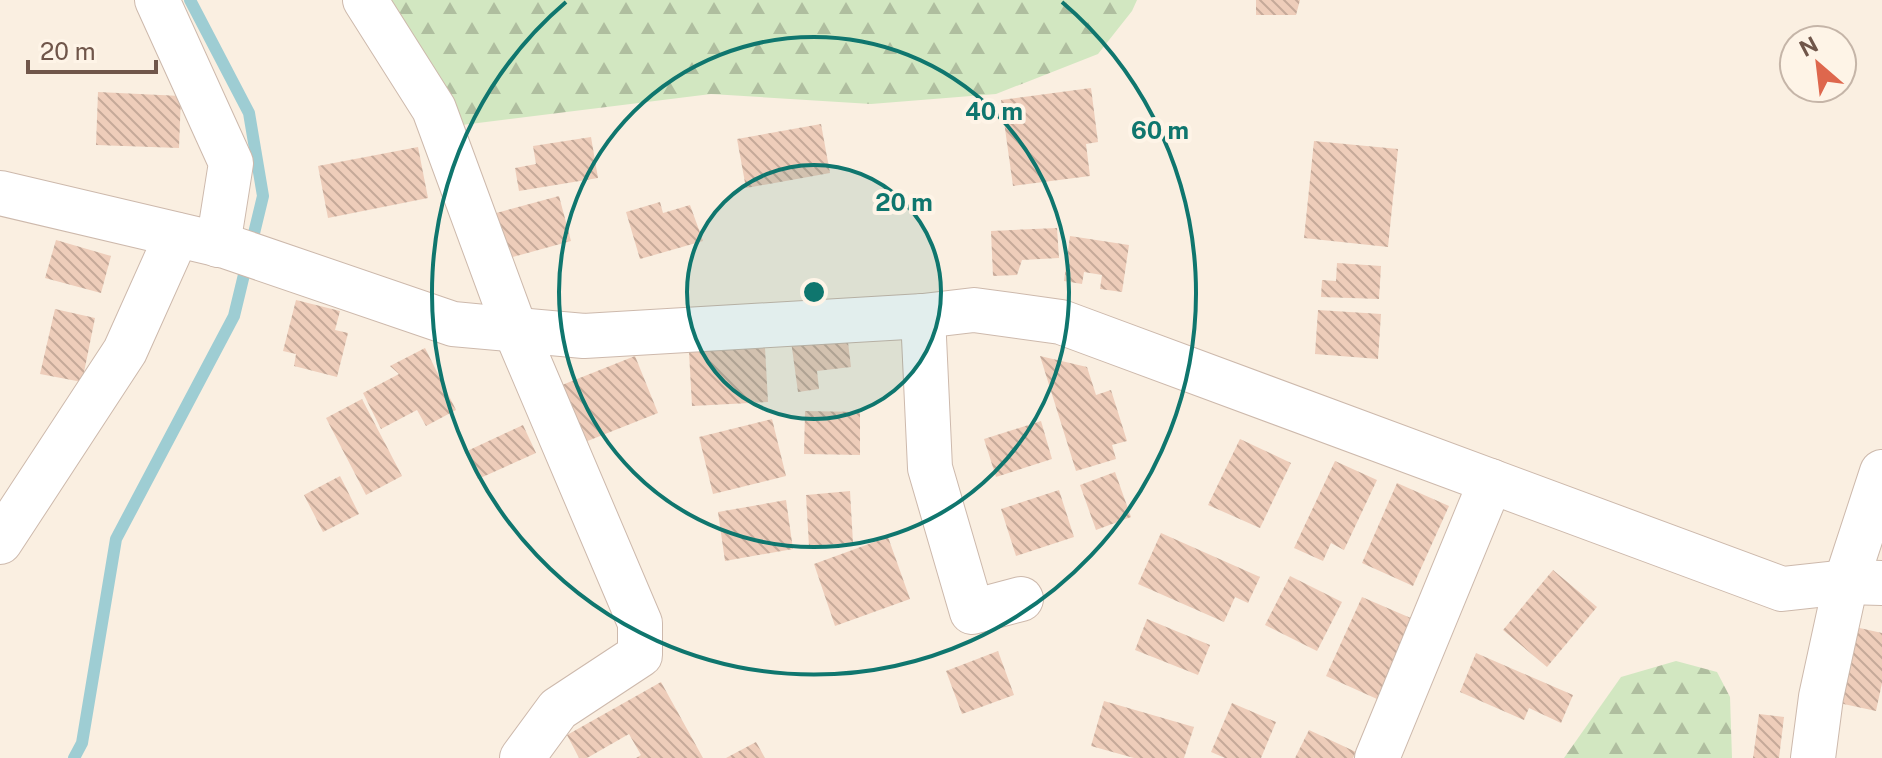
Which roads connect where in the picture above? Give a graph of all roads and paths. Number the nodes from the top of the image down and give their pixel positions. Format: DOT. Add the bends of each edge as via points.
graph roads {
  1 [pos="157,0"];
  2 [pos="365,0"];
  3 [pos="0,193"];
  4 [pos="206,242"];
  5 [pos="923,316"];
  6 [pos="515,329"];
  7 [pos="1882,472"];
  8 [pos="1491,481"];
  9 [pos="0,542"];
  10 [pos="1864,582"];
  11 [pos="1021,599"];
  12 [pos="522,758"];
  13 [pos="1377,758"];
  14 [pos="1813,758"];
  1 -- 4 [label="street" via="231,163"];
  2 -- 6 [label="street" via="434,109"];
  3 -- 4 [label="street"];
  4 -- 6 [label="street" via="453,324"];
  4 -- 9 [label="street" via="125,351"];
  5 -- 6 [label="street" via="584,336"];
  5 -- 8 [label="street" via="974,310 1061,322"];
  5 -- 11 [label="street" via="930,468 972,612"];
  6 -- 12 [label="street" via="640,623 640,655 558,709"];
  7 -- 10 [label="street"];
  8 -- 10 [label="street" via="1782,589"];
  8 -- 13 [label="street"];
  10 -- 14 [label="street" via="1821,697"];
}
